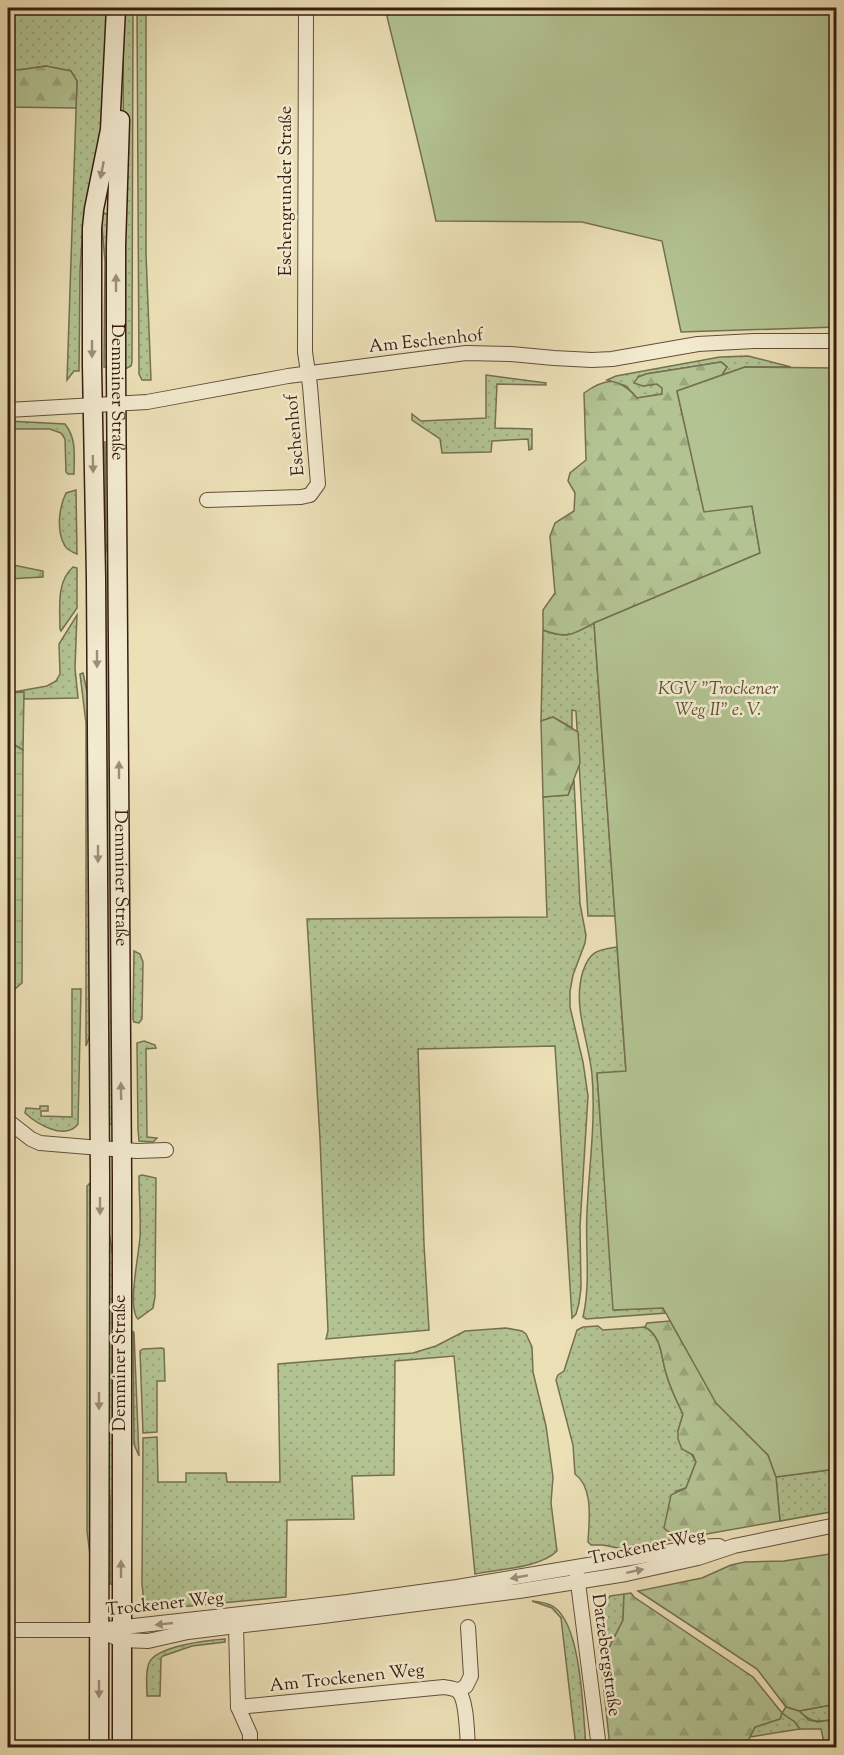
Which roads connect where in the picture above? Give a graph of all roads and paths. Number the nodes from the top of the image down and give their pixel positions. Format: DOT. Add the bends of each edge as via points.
graph roads {
  1 [pos="116,8"];
  2 [pos="306,8"];
  3 [pos="837,341"];
  4 [pos="308,374"];
  5 [pos="117,404"];
  6 [pos="92,405"];
  7 [pos="8,410"];
  8 [pos="207,500"];
  9 [pos="8,1121"];
  10 [pos="100,1147"];
  11 [pos="122,1149"];
  12 [pos="166,1150"];
  13 [pos="837,1525"];
  14 [pos="734,1546"];
  15 [pos="576,1567"];
  16 [pos="578,1581"];
  17 [pos="236,1626"];
  18 [pos="468,1627"];
  19 [pos="8,1630"];
  20 [pos="98,1630"];
  21 [pos="121,1634"];
  22 [pos="459,1692"];
  23 [pos="238,1707"];
  24 [pos="99,1748"];
  25 [pos="122,1748"];
  26 [pos="250,1748"];
  27 [pos="468,1748"];
  28 [pos="599,1748"];
  5 -- 1 [label="main road, Demminer Straße, one-way" via="120,91"];
  1 -- 6 [label="main road, Demminer Straße, one-way" via="110,130 92,228"];
  2 -- 4 [label="street, Eschengrunder Straße"];
  3 -- 4 [label="street, Am Eschenhof" via="698,344 592,360 466,353"];
  4 -- 5 [label="street, Am Eschenhof" via="165,400"];
  4 -- 8 [label="street, Eschenhof" via="318,480 314,492 301,497"];
  5 -- 6 [label="street, Am Eschenhof"];
  11 -- 5 [label="main road, Demminer Straße, one-way"];
  6 -- 7 [label="street, Demminer Straße"];
  6 -- 10 [label="main road, Demminer Straße, one-way"];
  9 -- 10 [label="street" via="40,1143"];
  10 -- 11 [label="street"];
  10 -- 20 [label="main road, Demminer Straße, one-way"];
  11 -- 12 [label="street"];
  21 -- 11 [label="main road, Demminer Straße, one-way"];
  13 -- 14 [label="street, Trockener Weg"];
  14 -- 15 [label="street, Trockener Weg" via="696,1547"];
  16 -- 14 [label="street, Trockener Weg, one-way" via="698,1558"];
  15 -- 16 [label="street, Datzebergstraße"];
  15 -- 21 [label="street, Trockener Weg, one-way"];
  16 -- 17 [label="street, Trockener Weg"];
  16 -- 28 [label="street, Datzebergstraße"];
  17 -- 21 [label="street, Trockener Weg" via="148,1641"];
  17 -- 23 [label="street"];
  18 -- 22 [label="street" via="471,1676"];
  19 -- 20 [label="street"];
  20 -- 21 [label="street, Trockener Weg"];
  20 -- 24 [label="main road, Demminer Straße, one-way"];
  21 -- 25 [label="main road, Demminer Straße"];
  22 -- 23 [label="street, Am Trockenen Weg" via="444,1687"];
  22 -- 27 [label="street" via="464,1702"];
  23 -- 26 [label="street" via="250,1734"];
}
